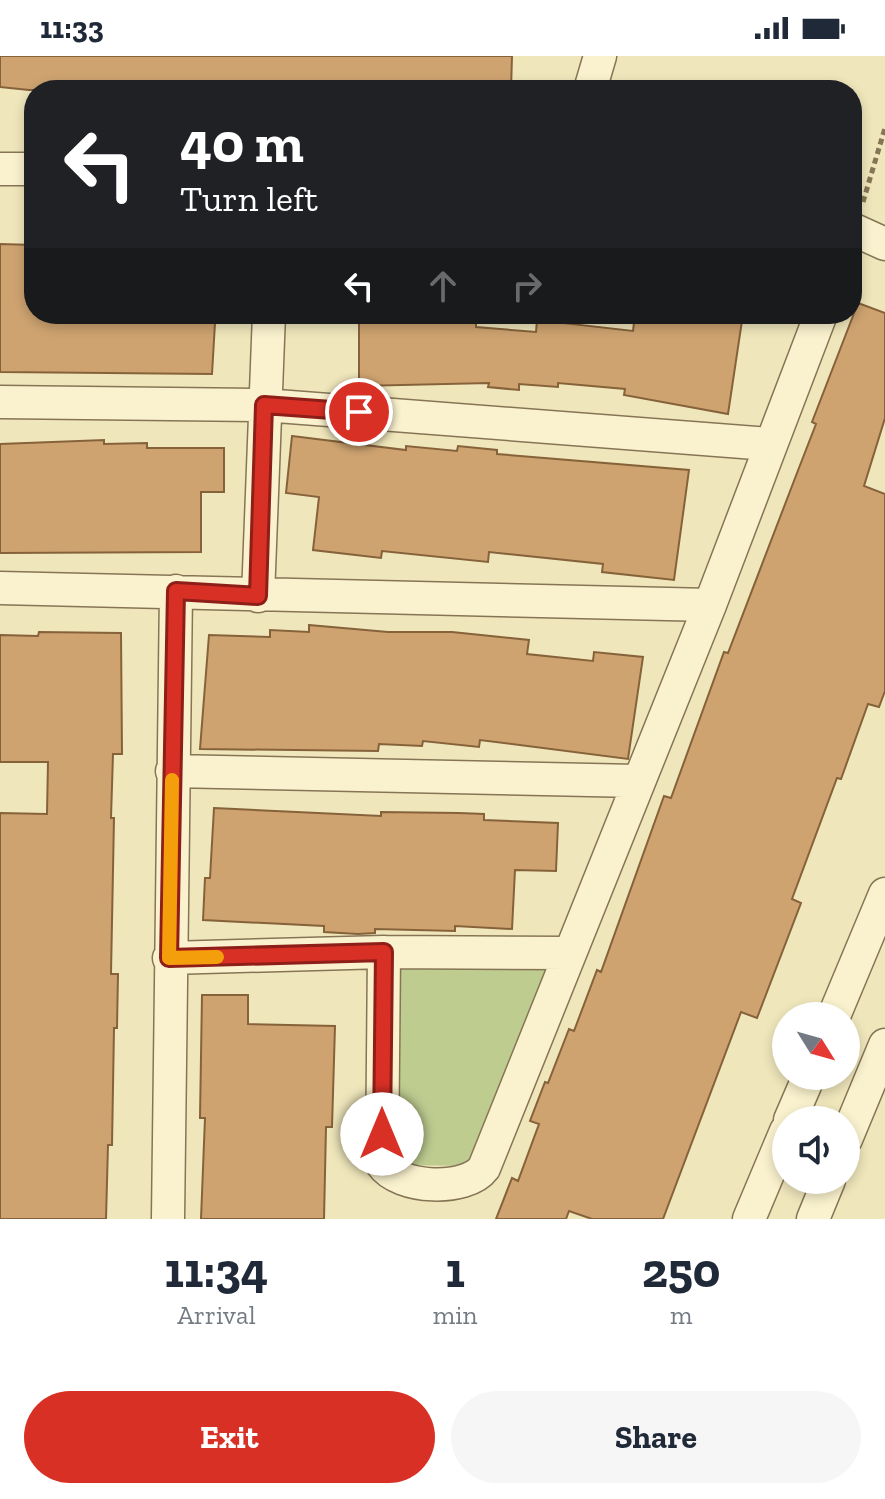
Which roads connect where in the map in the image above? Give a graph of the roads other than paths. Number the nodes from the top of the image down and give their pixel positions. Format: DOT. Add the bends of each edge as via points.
graph roads {
  1 [pos="600,56"];
  2 [pos="593,80"];
  3 [pos="0,169"];
  4 [pos="24,169"];
  5 [pos="862,235"];
  6 [pos="885,244"];
  7 [pos="268,324"];
  8 [pos="817,324"];
  9 [pos="0,402"];
  10 [pos="264,405"];
  11 [pos="769,444"];
  12 [pos="0,588"];
  13 [pos="176,591"];
  14 [pos="258,596"];
  15 [pos="710,605"];
  16 [pos="172,771"];
  17 [pos="637,781"];
  18 [pos="885,894"];
  19 [pos="384,952"];
  20 [pos="568,953"];
  21 [pos="169,958"];
  22 [pos="840,1002"];
  23 [pos="885,1045"];
  24 [pos="860,1106"];
  25 [pos="772,1164"];
  26 [pos="823,1194"];
  27 [pos="168,1219"];
  28 [pos="749,1219"];
  29 [pos="813,1219"];
  1 -- 2 [label="street"];
  3 -- 4 [label="street"];
  5 -- 6 [label="street"];
  7 -- 10 [label="street"];
  8 -- 11 [label="street"];
  9 -- 10 [label="street"];
  10 -- 11 [label="street"];
  10 -- 14 [label="street"];
  11 -- 15 [label="street"];
  12 -- 13 [label="street"];
  13 -- 14 [label="street"];
  13 -- 16 [label="street"];
  14 -- 15 [label="street"];
  15 -- 17 [label="street"];
  16 -- 17 [label="street"];
  16 -- 21 [label="street"];
  17 -- 20 [label="street"];
  18 -- 22 [label="street"];
  19 -- 20 [label="street"];
  19 -- 20 [label="street" via="382,1164 399,1179 440,1183 469,1181 484,1168"];
  19 -- 21 [label="street"];
  21 -- 27 [label="street"];
  23 -- 24 [label="street"];
  25 -- 28 [label="street"];
  26 -- 29 [label="street"];
}
